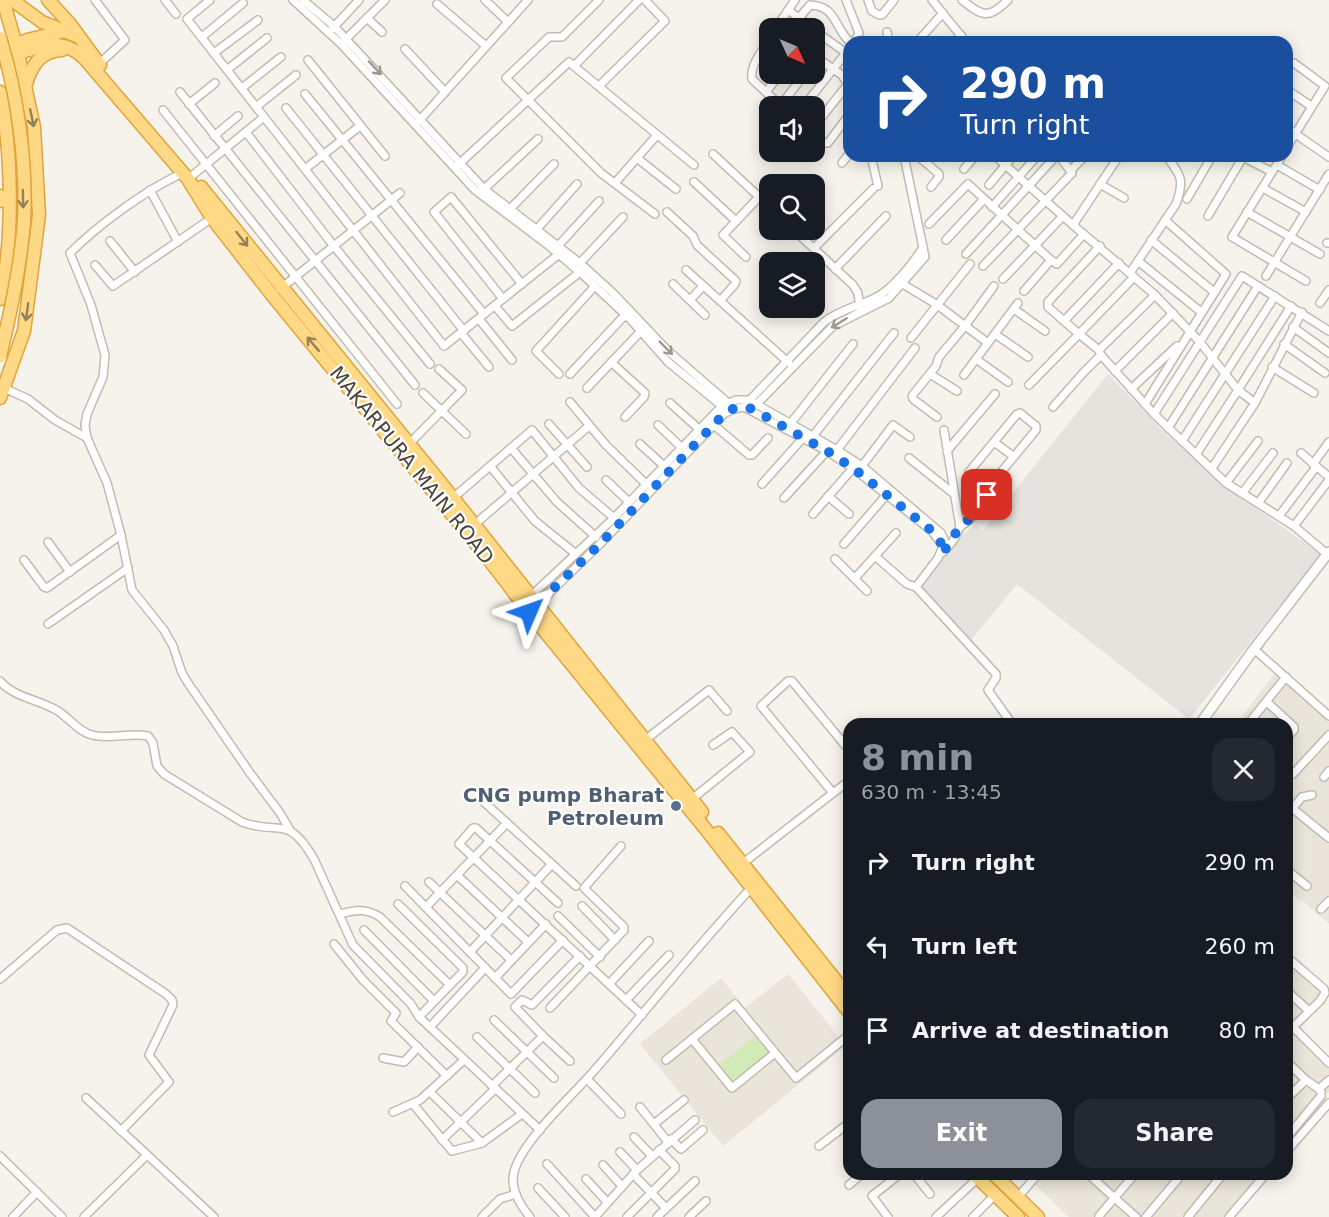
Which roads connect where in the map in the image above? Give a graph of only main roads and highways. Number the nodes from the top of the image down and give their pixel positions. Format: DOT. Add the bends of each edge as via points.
graph roads {
  1 [pos="3,0"];
  2 [pos="12,0"];
  3 [pos="55,2"];
  4 [pos="65,31"];
  5 [pos="0,38"];
  6 [pos="78,43"];
  7 [pos="17,49"];
  8 [pos="0,52"];
  9 [pos="0,61"];
  10 [pos="26,86"];
  11 [pos="0,92"];
  12 [pos="137,113"];
  13 [pos="187,176"];
  14 [pos="0,196"];
  15 [pos="0,201"];
  16 [pos="277,291"];
  17 [pos="0,300"];
  18 [pos="0,356"];
  19 [pos="2,393"];
  20 [pos="530,604"];
  21 [pos="754,886"];
  22 [pos="843,991"];
  23 [pos="843,1004"];
  24 [pos="980,1180"];
  25 [pos="1000,1180"];
  26 [pos="1018,1217"];
  27 [pos="1038,1217"];
  1 -- 7 [label="highway"];
  2 -- 4 [label="highway" via="42,22"];
  3 -- 6 [label="highway"];
  4 -- 6 [label="highway"];
  4 -- 7 [label="highway"];
  5 -- 18 [label="highway, one-way, bridge" via="20,141 24,219"];
  6 -- 7 [label="highway"];
  6 -- 10 [label="highway" via="40,57"];
  6 -- 12 [label="highway"];
  6 -- 12 [label="highway"];
  7 -- 8 [label="highway"];
  7 -- 9 [label="highway"];
  7 -- 10 [label="highway"];
  10 -- 19 [label="highway, one-way" via="34,127 39,215 24,332"];
  11 -- 17 [label="highway" via="9,209"];
  12 -- 13 [label="highway, MAKARPURA MAIN ROAD"];
  13 -- 16 [label="highway, MAKARPURA MAIN ROAD, one-way"];
  13 -- 16 [label="highway, MAKARPURA MAIN ROAD" via="212,218"];
  14 -- 15 [label="highway"];
  20 -- 16 [label="highway, MAKARPURA MAIN ROAD, one-way" via="490,561"];
  16 -- 20 [label="highway, MAKARPURA MAIN ROAD" via="453,498"];
  20 -- 21 [label="highway, MAKARPURA MAIN ROAD" via="614,716"];
  20 -- 21 [label="highway, MAKARPURA MAIN ROAD" via="692,799"];
  21 -- 22 [label="highway, MAKARPURA MAIN ROAD"];
  21 -- 23 [label="highway, MAKARPURA MAIN ROAD"];
  24 -- 26 [label="highway"];
  25 -- 27 [label="highway"];
}
